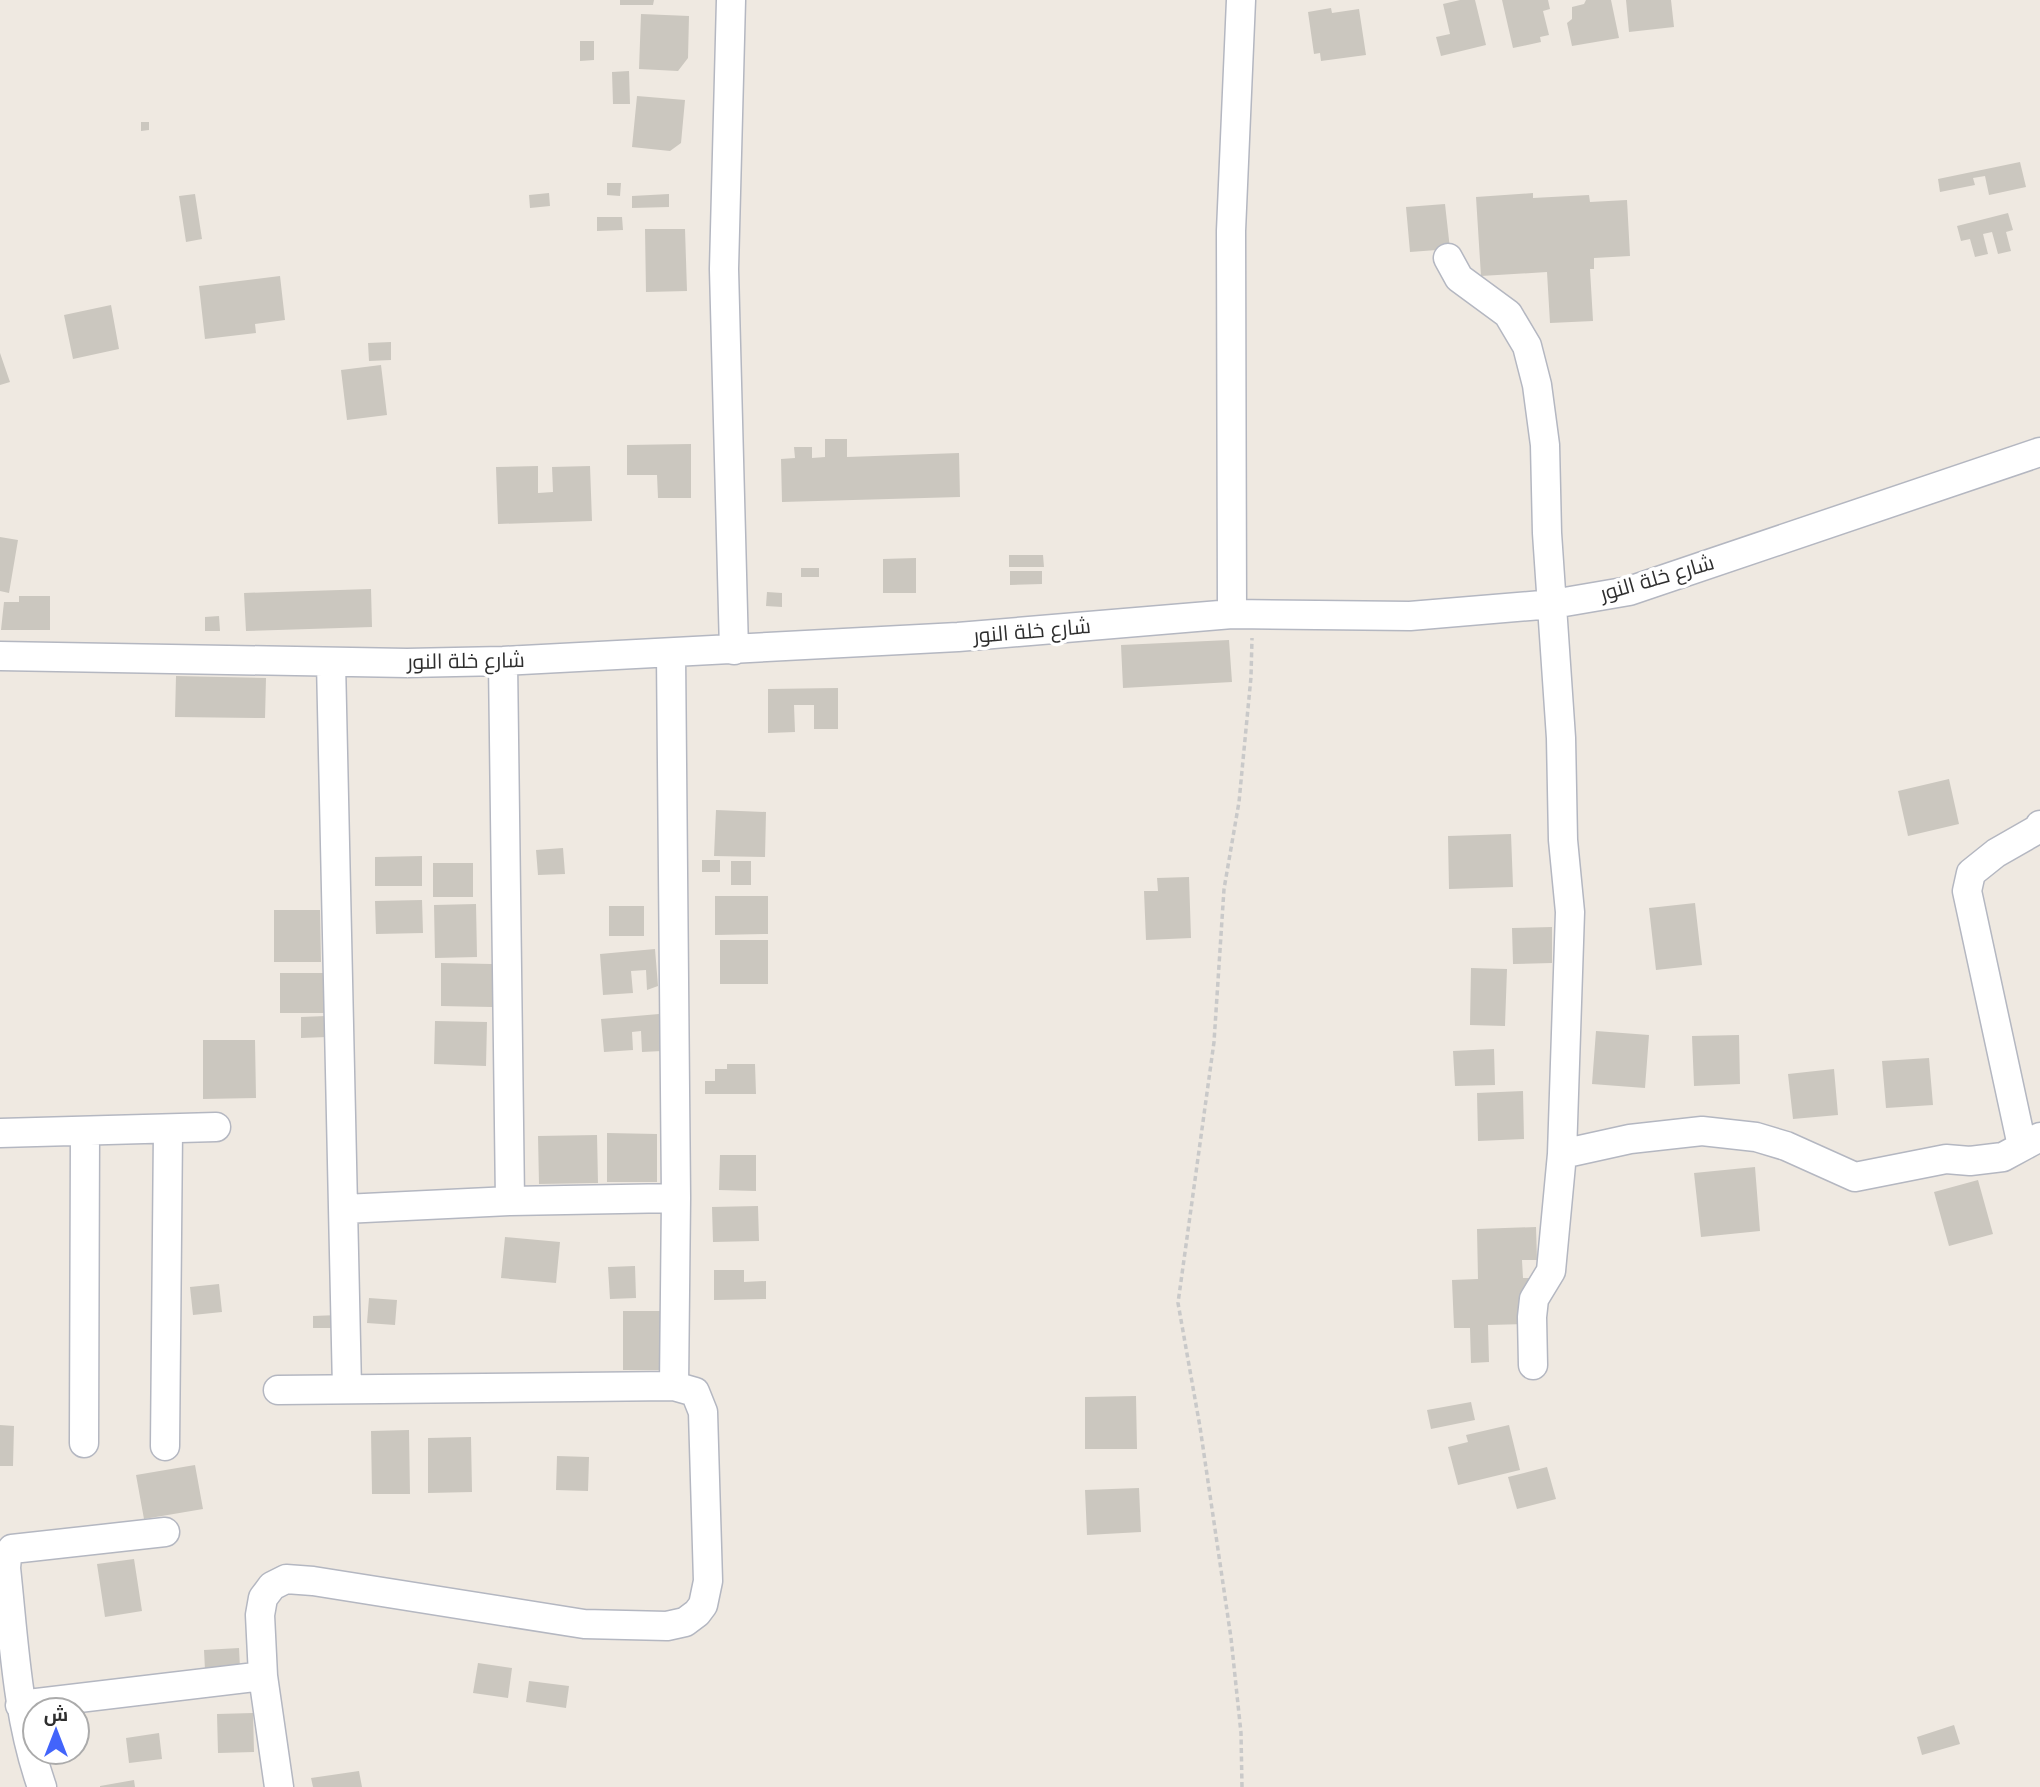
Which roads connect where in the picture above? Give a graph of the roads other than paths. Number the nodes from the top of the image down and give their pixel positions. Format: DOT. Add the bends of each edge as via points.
graph roads {
  1 [pos="730,0"];
  2 [pos="1241,0"];
  3 [pos="1448,258"];
  4 [pos="2040,452"];
  5 [pos="1553,604"];
  6 [pos="1242,614"];
  7 [pos="734,650"];
  8 [pos="671,654"];
  9 [pos="0,656"];
  10 [pos="503,661"];
  11 [pos="331,662"];
  12 [pos="2040,825"];
  13 [pos="216,1127"];
  14 [pos="168,1130"];
  15 [pos="85,1131"];
  16 [pos="0,1133"];
  17 [pos="2031,1142"];
  18 [pos="1562,1154"];
  19 [pos="676,1198"];
  20 [pos="510,1201"];
  21 [pos="344,1209"];
  22 [pos="1533,1365"];
  23 [pos="674,1386"];
  24 [pos="346,1389"];
  25 [pos="278,1390"];
  26 [pos="84,1443"];
  27 [pos="165,1446"];
  28 [pos="164,1532"];
  29 [pos="263,1676"];
  30 [pos="20,1704"];
  31 [pos="35,1786"];
  32 [pos="279,1787"];
  1 -- 7 [label="street" via="724,270"];
  2 -- 6 [label="street" via="1231,231"];
  3 -- 5 [label="street" via="1460,278 1508,314 1527,346 1545,445"];
  4 -- 5 [label="street, شارع خلة النور" via="1629,591"];
  5 -- 6 [label="street, شارع خلة النور" via="1410,616"];
  5 -- 18 [label="street" via="1570,912"];
  6 -- 7 [label="street, شارع خلة النور"];
  7 -- 8 [label="street, شارع خلة النور"];
  8 -- 10 [label="street, شارع خلة النور"];
  8 -- 19 [label="street"];
  9 -- 11 [label="street, شارع خلة النور"];
  10 -- 11 [label="street, شارع خلة النور"];
  10 -- 20 [label="street"];
  11 -- 21 [label="street"];
  12 -- 17 [label="street" via="1971,873 1967,891"];
  13 -- 14 [label="street"];
  14 -- 15 [label="street"];
  14 -- 27 [label="street"];
  15 -- 16 [label="street"];
  15 -- 26 [label="street"];
  17 -- 18 [label="street" via="2003,1157 1946,1159 1855,1177 1786,1146 1702,1131 1630,1139"];
  18 -- 22 [label="street" via="1551,1271 1534,1299"];
  19 -- 20 [label="street"];
  19 -- 23 [label="street"];
  20 -- 21 [label="street"];
  21 -- 24 [label="street"];
  23 -- 24 [label="street"];
  23 -- 29 [label="street" via="695,1392 703,1412 708,1581 703,1605 691,1618 667,1626 584,1624 286,1579 272,1586 263,1598"];
  24 -- 25 [label="street"];
  28 -- 30 [label="street" via="12,1549 6,1568"];
  29 -- 30 [label="street"];
  29 -- 32 [label="street"];
  30 -- 31 [label="street"];
}
